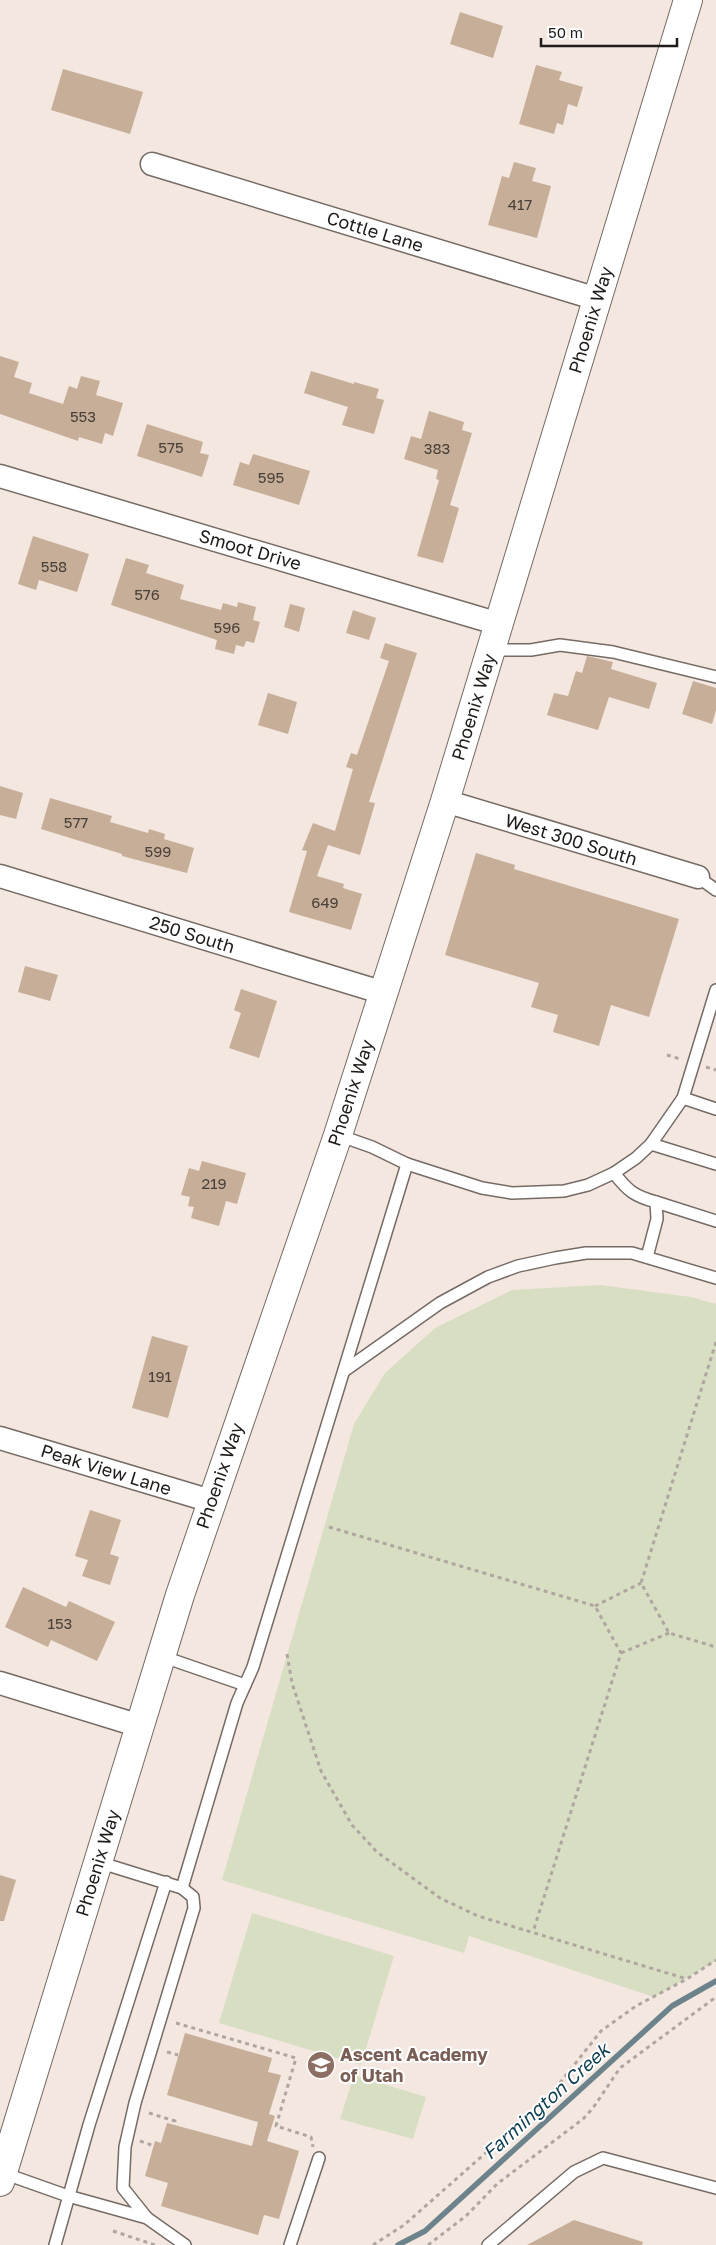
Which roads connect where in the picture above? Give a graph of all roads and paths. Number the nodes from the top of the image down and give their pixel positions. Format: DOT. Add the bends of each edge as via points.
graph roads {
  1 [pos="688,0"];
  2 [pos="152,164"];
  3 [pos="597,299"];
  4 [pos="0,476"];
  5 [pos="499,624"];
  6 [pos="491,650"];
  7 [pos="716,676"];
  8 [pos="445,801"];
  9 [pos="0,876"];
  10 [pos="698,877"];
  11 [pos="716,890"];
  12 [pos="716,990"];
  13 [pos="384,993"];
  14 [pos="682,1098"];
  15 [pos="716,1109"];
  16 [pos="338,1135"];
  17 [pos="651,1144"];
  18 [pos="407,1164"];
  19 [pos="716,1164"];
  20 [pos="614,1173"];
  21 [pos="656,1202"];
  22 [pos="716,1221"];
  23 [pos="647,1257"];
  24 [pos="716,1278"];
  25 [pos="716,1342"];
  26 [pos="344,1371"];
  27 [pos="0,1438"];
  28 [pos="211,1501"];
  29 [pos="329,1527"];
  30 [pos="641,1583"];
  31 [pos="595,1606"];
  32 [pos="669,1633"];
  33 [pos="716,1647"];
  34 [pos="621,1653"];
  35 [pos="288,1654"];
  36 [pos="161,1656"];
  37 [pos="0,1683"];
  38 [pos="246,1685"];
  39 [pos="140,1726"];
  40 [pos="98,1862"];
  41 [pos="166,1882"];
  42 [pos="182,1888"];
  43 [pos="533,1932"];
  44 [pos="716,1960"];
  45 [pos="687,1979"];
  46 [pos="716,1997"];
  47 [pos="176,2023"];
  48 [pos="167,2052"];
  49 [pos="178,2055"];
  50 [pos="149,2113"];
  51 [pos="174,2125"];
  52 [pos="140,2141"];
  53 [pos="154,2146"];
  54 [pos="313,2148"];
  55 [pos="319,2158"];
  56 [pos="1,2178"];
  57 [pos="716,2188"];
  58 [pos="68,2196"];
  59 [pos="147,2218"];
  60 [pos="113,2231"];
  61 [pos="55,2245"];
  62 [pos="155,2245"];
  63 [pos="185,2245"];
  64 [pos="290,2245"];
  65 [pos="373,2245"];
  66 [pos="428,2245"];
  67 [pos="488,2245"];
  1 -- 3 [label="street, Phoenix Way"];
  2 -- 3 [label="street, Cottle Lane"];
  3 -- 5 [label="street, Phoenix Way"];
  4 -- 5 [label="street, Smoot Drive"];
  5 -- 6 [label="street, Phoenix Way"];
  6 -- 7 [label="lane" via="531,650 560,645 614,652"];
  6 -- 8 [label="street, Phoenix Way"];
  8 -- 10 [label="street, West 300 South"];
  8 -- 13 [label="street, Phoenix Way"];
  9 -- 13 [label="street, 250 South"];
  10 -- 11 [label="lane"];
  12 -- 14 [label="lane"];
  13 -- 16 [label="street, Phoenix Way"];
  14 -- 15 [label="lane"];
  14 -- 17 [label="lane"];
  16 -- 18 [label="lane"];
  16 -- 28 [label="street, Phoenix Way"];
  17 -- 19 [label="lane"];
  17 -- 20 [label="lane"];
  18 -- 20 [label="lane" via="482,1188 512,1193 564,1191"];
  18 -- 26 [label="lane"];
  20 -- 21 [label="lane" via="626,1189 638,1197"];
  21 -- 22 [label="lane"];
  21 -- 23 [label="lane" via="657,1219"];
  23 -- 24 [label="lane"];
  23 -- 26 [label="lane" via="632,1253 586,1253 518,1266 488,1277 440,1303"];
  25 -- 30 [label="path"];
  26 -- 38 [label="lane"];
  27 -- 28 [label="street, Peak View Lane"];
  28 -- 36 [label="street, Phoenix Way"];
  29 -- 31 [label="path"];
  30 -- 31 [label="path"];
  30 -- 32 [label="path"];
  31 -- 34 [label="path"];
  32 -- 33 [label="path"];
  32 -- 34 [label="path"];
  34 -- 43 [label="path"];
  35 -- 43 [label="path" via="292,1683 321,1771 352,1824 377,1852 440,1898 478,1916"];
  36 -- 38 [label="lane"];
  36 -- 39 [label="street, Phoenix Way"];
  37 -- 39 [label="street"];
  38 -- 42 [label="lane" via="237,1703"];
  39 -- 40 [label="street, Phoenix Way"];
  40 -- 41 [label="lane"];
  40 -- 56 [label="street, Phoenix Way"];
  41 -- 42 [label="lane"];
  41 -- 58 [label="lane"];
  42 -- 59 [label="lane" via="193,1897 194,1908 135,2102 125,2147 123,2188"];
  43 -- 45 [label="path"];
  44 -- 45 [label="path"];
  45 -- 65 [label="path" via="636,2006 601,2031 548,2098 404,2225"];
  46 -- 66 [label="path" via="620,2068 583,2118 497,2184 466,2216"];
  47 -- 54 [label="path" via="296,2058 276,2126 311,2137"];
  48 -- 49 [label="path"];
  50 -- 51 [label="path" via="175,2121"];
  52 -- 53 [label="path"];
  55 -- 64 [label="lane"];
  56 -- 58 [label="lane"];
  57 -- 67 [label="lane" via="603,2158 574,2172"];
  58 -- 59 [label="lane"];
  58 -- 61 [label="lane"];
  59 -- 63 [label="lane"];
  60 -- 62 [label="path"];
}
